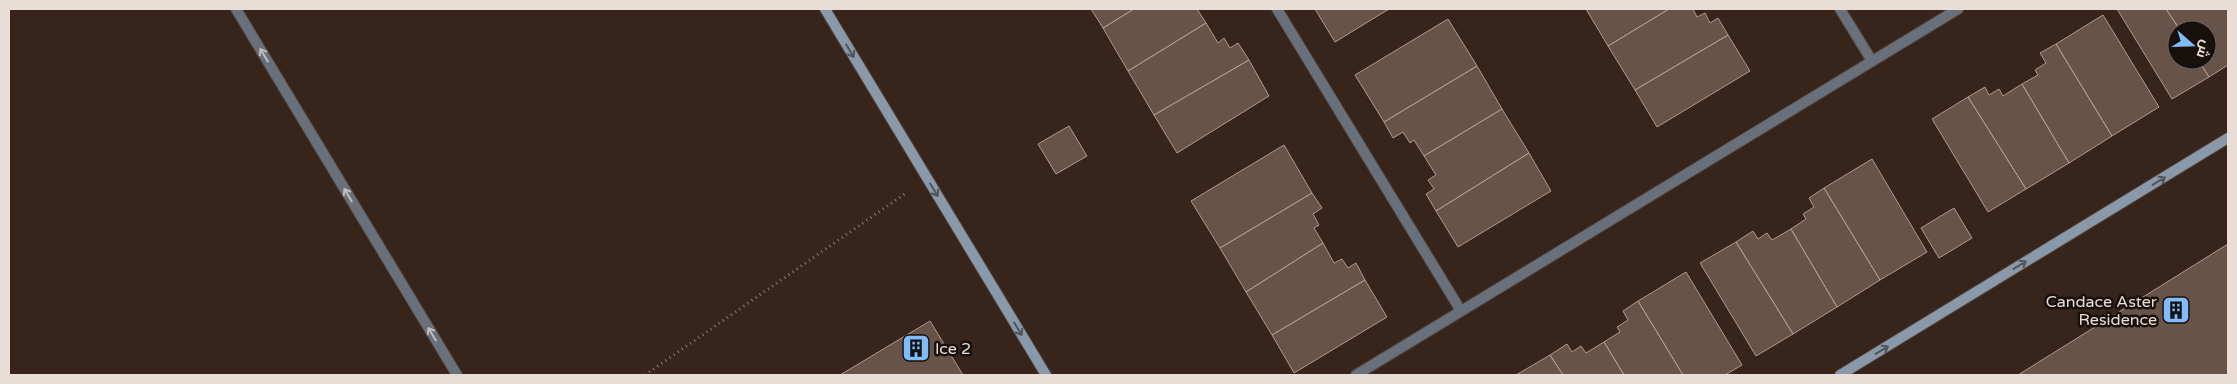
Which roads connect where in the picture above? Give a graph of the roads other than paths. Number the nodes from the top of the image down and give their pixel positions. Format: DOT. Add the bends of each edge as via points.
graph roads {
  1 [pos="236,9"];
  2 [pos="825,9"];
  3 [pos="1277,9"];
  4 [pos="1840,9"];
  5 [pos="1958,9"];
  6 [pos="1872,61"];
  7 [pos="2228,138"];
  8 [pos="1461,311"];
  9 [pos="457,375"];
  10 [pos="1046,375"];
  11 [pos="1356,375"];
  12 [pos="1840,375"];
  9 -- 1 [label="street, one-way"];
  2 -- 10 [label="street, one-way"];
  3 -- 8 [label="street"];
  4 -- 6 [label="street"];
  5 -- 6 [label="street"];
  6 -- 8 [label="street"];
  12 -- 7 [label="street, one-way"];
  8 -- 11 [label="street"];
}
